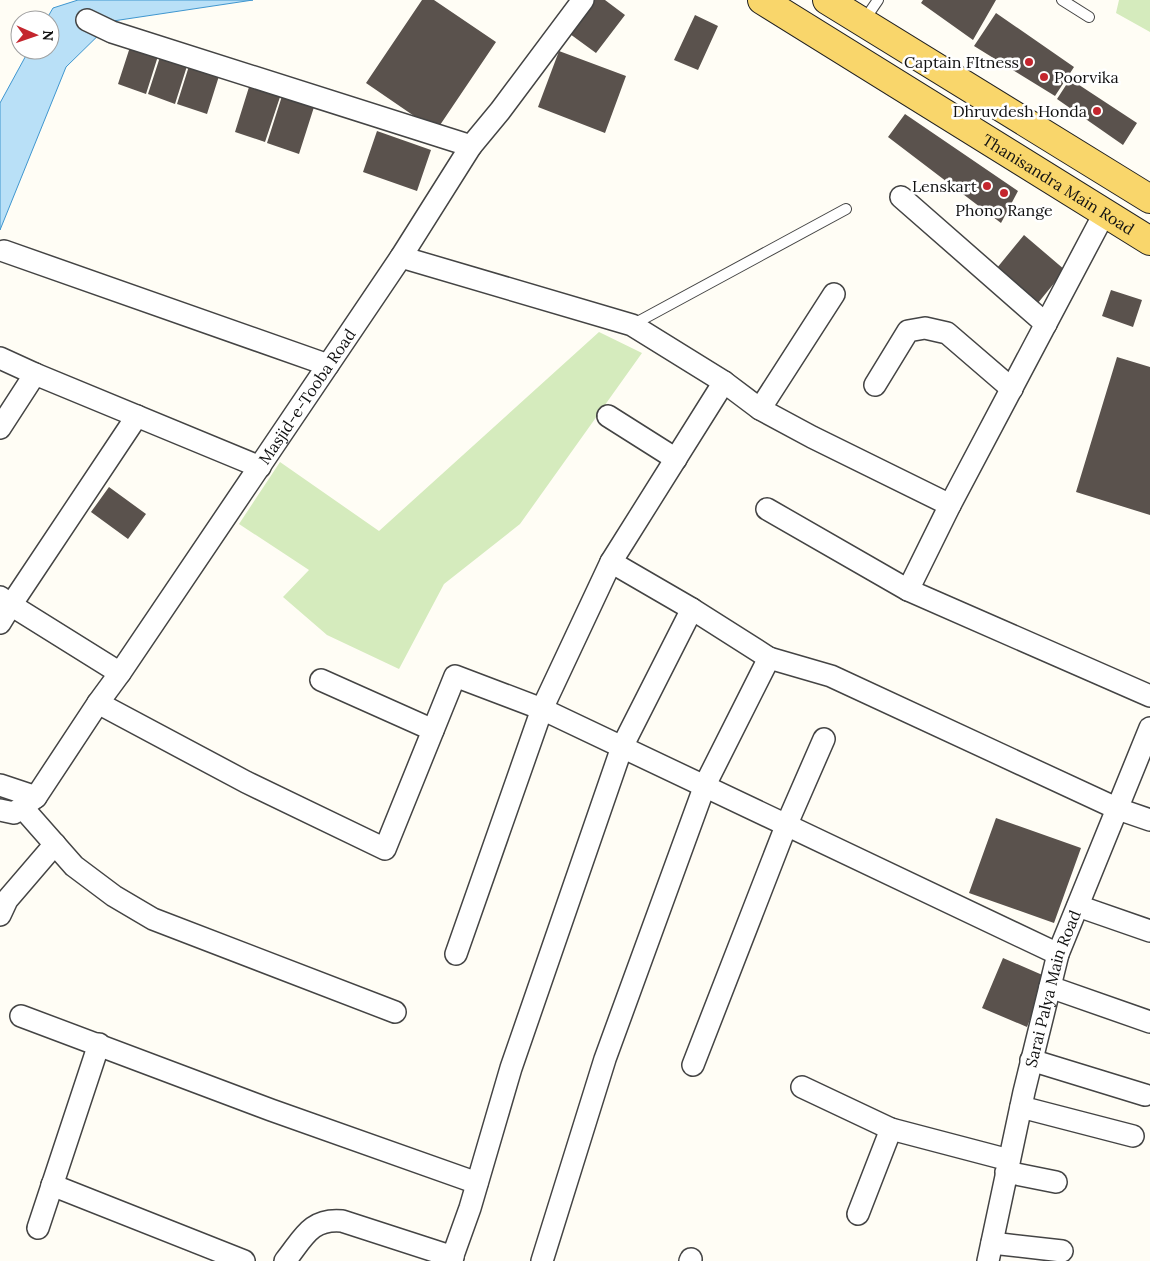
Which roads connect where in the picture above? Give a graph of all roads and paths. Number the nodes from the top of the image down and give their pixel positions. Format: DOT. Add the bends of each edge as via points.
graph roads {
  1 [pos="583,0"];
  2 [pos="762,0"];
  3 [pos="827,0"];
  4 [pos="878,0"];
  5 [pos="1062,0"];
  6 [pos="1089,17"];
  7 [pos="87,20"];
  8 [pos="863,22"];
  9 [pos="471,146"];
  10 [pos="901,197"];
  11 [pos="1150,199"];
  12 [pos="846,208"];
  13 [pos="1104,214"];
  14 [pos="1150,241"];
  15 [pos="4,251"];
  16 [pos="402,257"];
  17 [pos="834,294"];
  18 [pos="632,324"];
  19 [pos="1046,324"];
  20 [pos="0,358"];
  21 [pos="328,365"];
  22 [pos="35,374"];
  23 [pos="724,382"];
  24 [pos="875,384"];
  25 [pos="1012,389"];
  26 [pos="760,409"];
  27 [pos="137,416"];
  28 [pos="608,416"];
  29 [pos="0,428"];
  30 [pos="676,459"];
  31 [pos="260,466"];
  32 [pos="950,506"];
  33 [pos="768,509"];
  34 [pos="612,562"];
  35 [pos="908,590"];
  36 [pos="4,608"];
  37 [pos="692,609"];
  38 [pos="769,658"];
  39 [pos="120,673"];
  40 [pos="321,680"];
  41 [pos="1150,696"];
  42 [pos="98,703"];
  43 [pos="542,709"];
  44 [pos="1150,728"];
  45 [pos="433,730"];
  46 [pos="824,739"];
  47 [pos="622,747"];
  48 [pos="0,785"];
  49 [pos="705,785"];
  50 [pos="29,802"];
  51 [pos="1118,809"];
  52 [pos="0,810"];
  53 [pos="1150,820"];
  54 [pos="786,826"];
  55 [pos="55,844"];
  56 [pos="1078,906"];
  57 [pos="0,915"];
  58 [pos="1150,932"];
  59 [pos="456,954"];
  60 [pos="1058,954"];
  61 [pos="1050,987"];
  62 [pos="396,1012"];
  63 [pos="20,1016"];
  64 [pos="1150,1022"];
  65 [pos="99,1044"];
  66 [pos="1032,1060"];
  67 [pos="693,1065"];
  68 [pos="802,1087"];
  69 [pos="1145,1095"];
  70 [pos="1021,1107"];
  71 [pos="891,1129"];
  72 [pos="1133,1136"];
  73 [pos="1008,1166"];
  74 [pos="1056,1182"];
  75 [pos="477,1183"];
  76 [pos="52,1185"];
  77 [pos="858,1214"];
  78 [pos="38,1228"];
  79 [pos="1062,1251"];
  80 [pos="990,1252"];
  81 [pos="452,1259"];
  82 [pos="244,1261"];
  83 [pos="285,1261"];
  84 [pos="542,1261"];
  1 -- 9 [label="street, Masjid-e-Tooba Road"];
  2 -- 13 [label="main road, Thanisandra Main Road"];
  3 -- 8 [label="main road"];
  4 -- 8 [label="lane"];
  5 -- 6 [label="lane"];
  7 -- 9 [label="street" via="112,32"];
  8 -- 11 [label="main road"];
  9 -- 16 [label="street, Masjid-e-Tooba Road"];
  10 -- 19 [label="street"];
  12 -- 18 [label="lane"];
  13 -- 14 [label="main road, Thanisandra Main Road"];
  13 -- 19 [label="street"];
  15 -- 21 [label="street"];
  16 -- 18 [label="street"];
  16 -- 21 [label="street, Masjid-e-Tooba Road"];
  17 -- 26 [label="street"];
  18 -- 23 [label="street"];
  19 -- 25 [label="street"];
  20 -- 22 [label="street"];
  21 -- 31 [label="street, Masjid-e-Tooba Road"];
  22 -- 27 [label="street"];
  22 -- 29 [label="street"];
  23 -- 26 [label="street"];
  23 -- 30 [label="street"];
  24 -- 25 [label="street" via="908,331 925,328 946,333"];
  25 -- 32 [label="street"];
  26 -- 32 [label="street"];
  27 -- 31 [label="street"];
  27 -- 36 [label="street"];
  28 -- 30 [label="street"];
  30 -- 34 [label="street"];
  31 -- 39 [label="street, Masjid-e-Tooba Road"];
  32 -- 35 [label="street"];
  33 -- 35 [label="street"];
  34 -- 37 [label="street"];
  34 -- 43 [label="street"];
  35 -- 41 [label="street"];
  36 -- 39 [label="street"];
  37 -- 38 [label="street"];
  37 -- 47 [label="street"];
  38 -- 49 [label="street"];
  38 -- 51 [label="street" via="831,676"];
  39 -- 42 [label="street, Masjid-e-Tooba Road"];
  40 -- 45 [label="street"];
  42 -- 45 [label="street" via="246,782 385,849"];
  42 -- 50 [label="street, Masjid-e-Tooba Road"];
  43 -- 45 [label="street" via="455,676"];
  43 -- 47 [label="street"];
  43 -- 59 [label="street"];
  44 -- 51 [label="street, Sarai Palya Main Road"];
  46 -- 54 [label="street"];
  47 -- 49 [label="street"];
  47 -- 75 [label="street" via="511,1068"];
  48 -- 50 [label="street"];
  49 -- 54 [label="street"];
  49 -- 84 [label="street" via="605,1058"];
  50 -- 52 [label="street" via="14,812"];
  50 -- 55 [label="street"];
  51 -- 53 [label="street"];
  51 -- 56 [label="street, Sarai Palya Main Road"];
  54 -- 60 [label="street"];
  54 -- 67 [label="street"];
  55 -- 57 [label="street" via="7,900"];
  55 -- 62 [label="street" via="74,866 114,896 153,918"];
  56 -- 58 [label="street"];
  56 -- 60 [label="street, Sarai Palya Main Road"];
  60 -- 61 [label="street, Sarai Palya Main Road"];
  61 -- 64 [label="street"];
  61 -- 66 [label="street, Sarai Palya Main Road"];
  63 -- 65 [label="street"];
  65 -- 75 [label="street" via="271,1110"];
  65 -- 76 [label="street"];
  66 -- 69 [label="street"];
  66 -- 70 [label="street, Sarai Palya Main Road"];
  68 -- 71 [label="street"];
  70 -- 72 [label="street"];
  70 -- 73 [label="street, Sarai Palya Main Road"];
  71 -- 73 [label="street"];
  71 -- 77 [label="street"];
  73 -- 74 [label="street"];
  73 -- 80 [label="street, Sarai Palya Main Road"];
  75 -- 81 [label="street"];
  76 -- 78 [label="street"];
  76 -- 82 [label="street"];
  79 -- 80 [label="street"];
  81 -- 83 [label="street" via="367,1228 327,1220 316,1223"];
}
